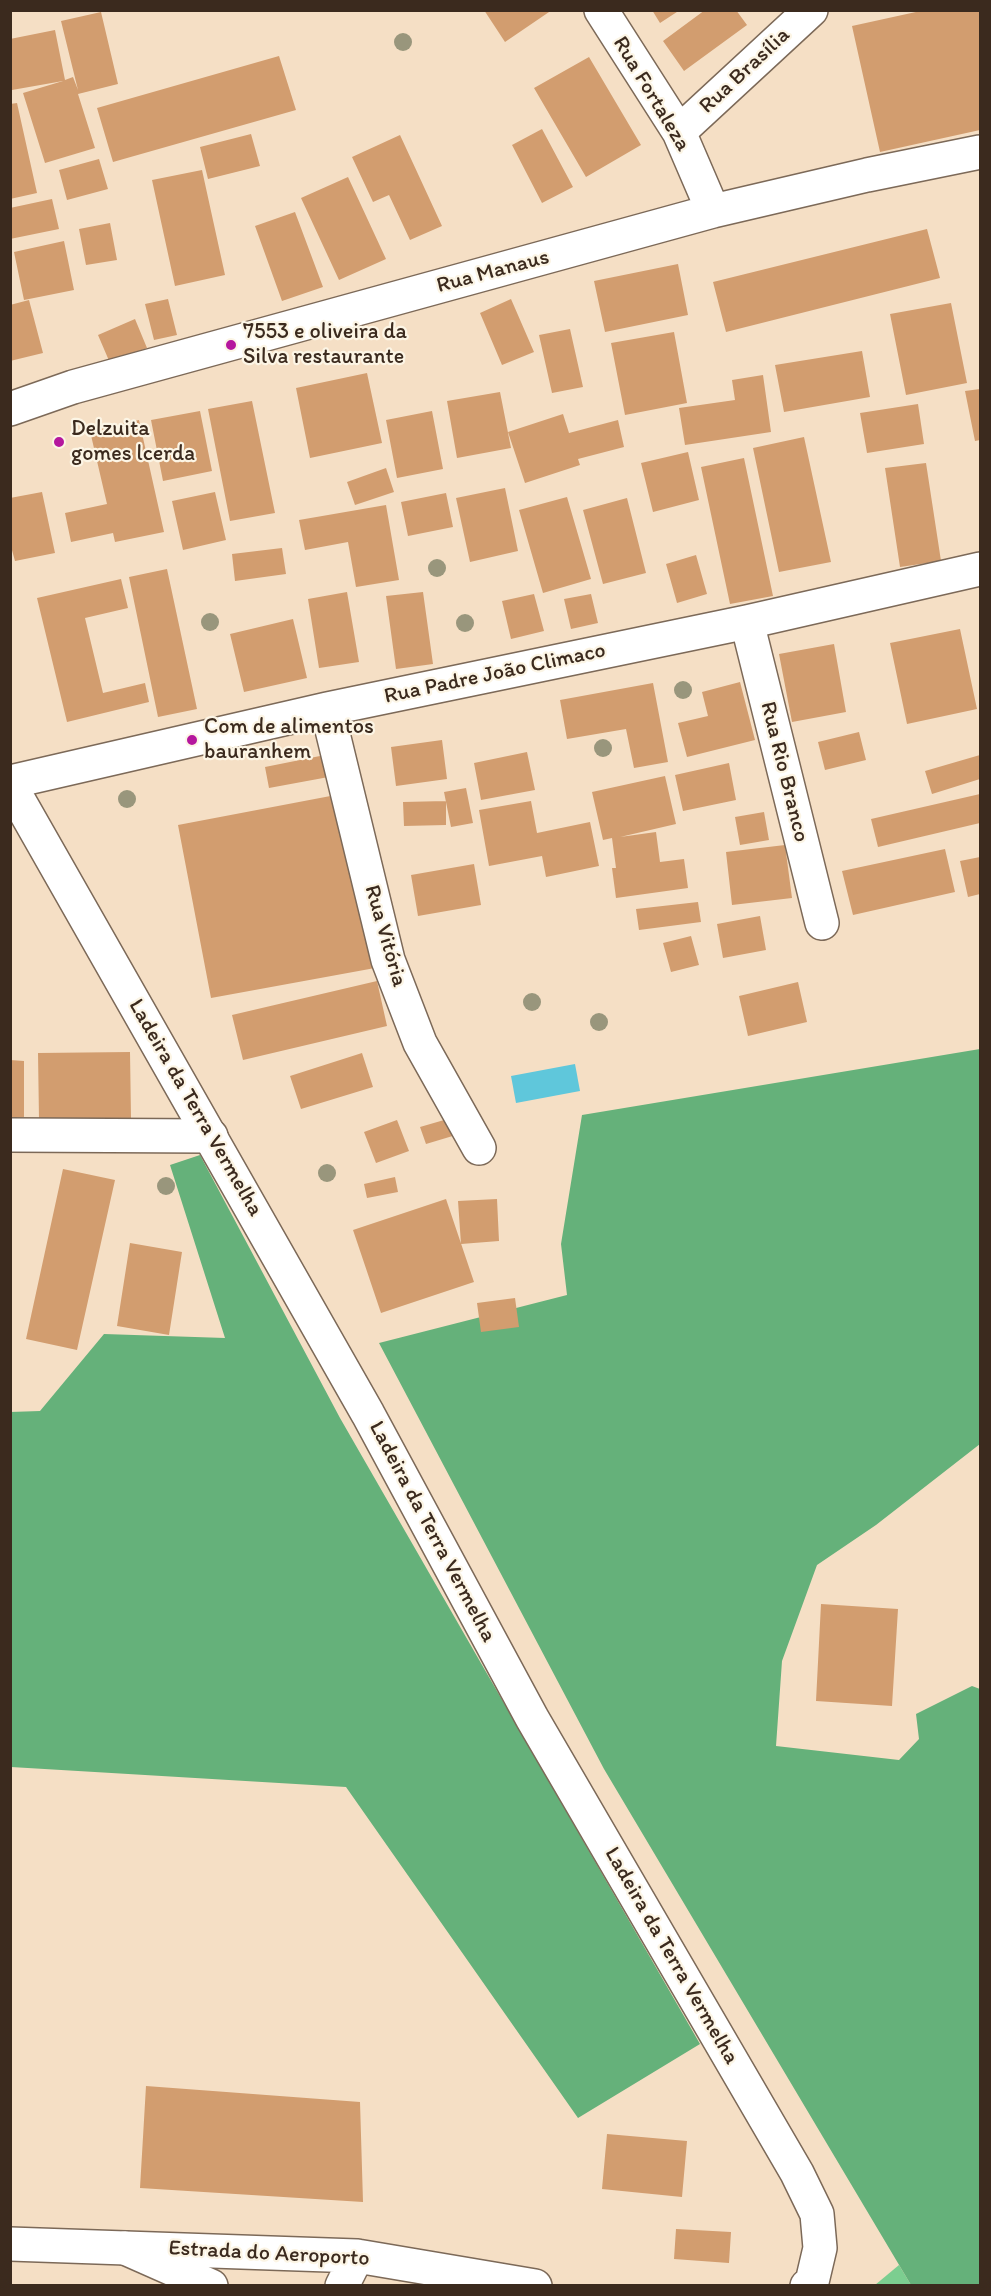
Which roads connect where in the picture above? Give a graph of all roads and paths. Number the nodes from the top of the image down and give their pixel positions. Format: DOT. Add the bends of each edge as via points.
graph roads {
  1 [pos="601,10"];
  2 [pos="811,10"];
  3 [pos="679,132"];
  4 [pos="981,152"];
  5 [pos="713,212"];
  6 [pos="10,409"];
  7 [pos="981,569"];
  8 [pos="747,622"];
  9 [pos="327,709"];
  10 [pos="10,784"];
  11 [pos="822,923"];
  12 [pos="10,1135"];
  13 [pos="211,1136"];
  14 [pos="479,1148"];
  15 [pos="10,2244"];
  16 [pos="124,2247"];
  17 [pos="357,2256"];
  18 [pos="406,2276"];
  19 [pos="211,2286"];
  20 [pos="342,2286"];
  21 [pos="535,2286"];
  22 [pos="807,2286"];
  1 -- 3 [label="street, Rua Fortaleza"];
  2 -- 3 [label="street, Rua Brasília"];
  3 -- 5 [label="street, Rua Fortaleza"];
  4 -- 5 [label="street, Rua Manaus"];
  5 -- 6 [label="street, Rua Manaus" via="73,387"];
  7 -- 8 [label="street, Rua Padre João Climaco"];
  8 -- 9 [label="street, Rua Padre João Climaco"];
  8 -- 11 [label="street, Rua Rio Branco"];
  9 -- 10 [label="street, Rua Padre João Climaco"];
  9 -- 14 [label="street, Rua Vitória" via="388,960 420,1043"];
  10 -- 13 [label="street, Ladeira da Terra Vermelha"];
  12 -- 13 [label="street"];
  13 -- 22 [label="street, Ladeira da Terra Vermelha" via="368,1414 532,1718 797,2173 817,2214 820,2248 812,2282"];
  15 -- 16 [label="street, Estrada do Aeroporto"];
  16 -- 17 [label="street, Estrada do Aeroporto"];
  16 -- 19 [label="street"];
  17 -- 18 [label="street, Estrada do Aeroporto"];
  17 -- 20 [label="street"];
  18 -- 21 [label="street"];
}
